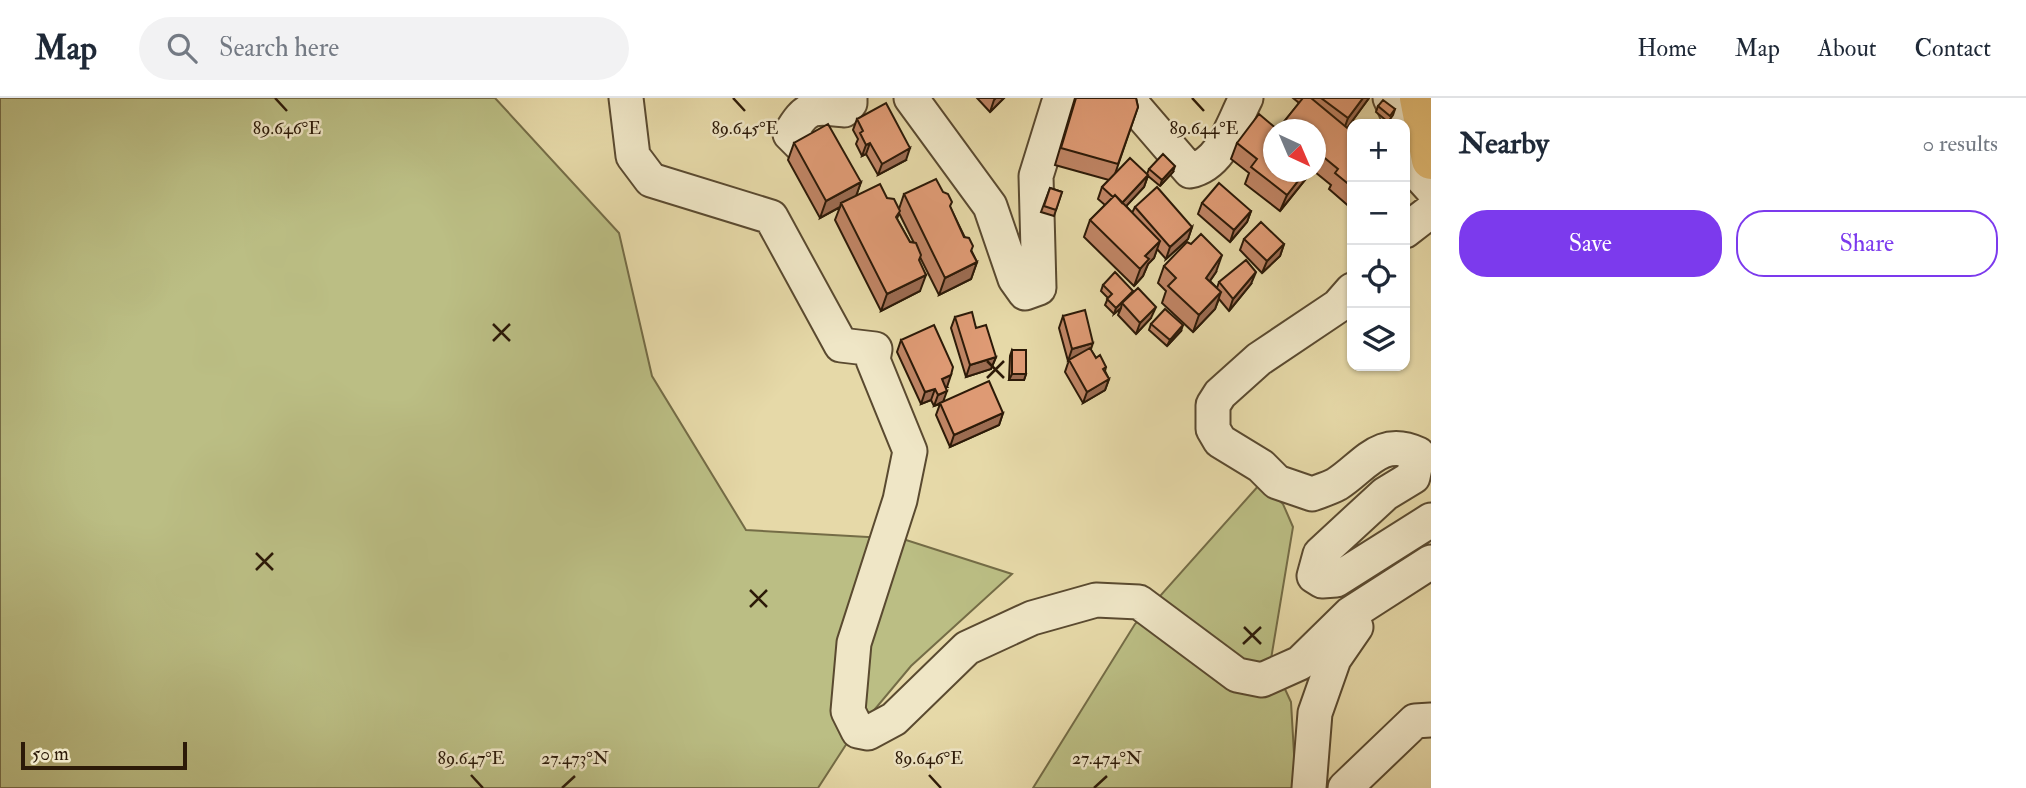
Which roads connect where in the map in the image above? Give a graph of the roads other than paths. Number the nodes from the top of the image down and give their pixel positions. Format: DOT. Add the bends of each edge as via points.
graph roads {
  1 [pos="626,98"];
  2 [pos="850,98"];
  3 [pos="911,98"];
  4 [pos="1065,98"];
  5 [pos="1127,98"];
  6 [pos="1245,98"];
  7 [pos="1390,98"];
  8 [pos="1419,98"];
  9 [pos="1398,119"];
  10 [pos="801,145"];
  11 [pos="1431,160"];
  12 [pos="1410,162"];
  13 [pos="1431,180"];
  14 [pos="1431,188"];
  15 [pos="1431,211"];
  16 [pos="1410,227"];
  17 [pos="1347,296"];
  18 [pos="1425,450"];
  19 [pos="1431,520"];
  20 [pos="1431,562"];
  21 [pos="1378,597"];
  22 [pos="1431,720"];
  23 [pos="1309,788"];
  24 [pos="1345,788"];
  1 -- 21 [label="street" via="633,156 651,180 771,217 841,345 875,349 873,360 910,451 901,500 855,643 848,711 858,731 868,733 894,719 967,648 1032,618 1096,600 1139,602 1237,675 1262,680 1300,663 1350,614"];
  2 -- 10 [label="street" via="844,110 816,107 801,116 790,134"];
  3 -- 4 [label="street" via="990,206 1015,279 1026,293 1039,288 1036,176 1058,105"];
  5 -- 6 [label="street" via="1190,171 1203,168 1220,152"];
  7 -- 9 [label="street"];
  8 -- 11 [label="main road"];
  11 -- 13 [label="main road"];
  12 -- 14 [label="street"];
  15 -- 16 [label="street"];
  17 -- 18 [label="street" via="1259,359 1220,394 1213,405 1213,429 1220,441 1261,466 1277,482 1312,494 1337,485 1377,452"];
  18 -- 19 [label="street" via="1413,477 1385,494 1320,554 1314,576 1336,580"];
  20 -- 21 [label="street"];
  21 -- 23 [label="street" via="1334,659 1315,713"];
  22 -- 24 [label="street" via="1415,721"];
}
